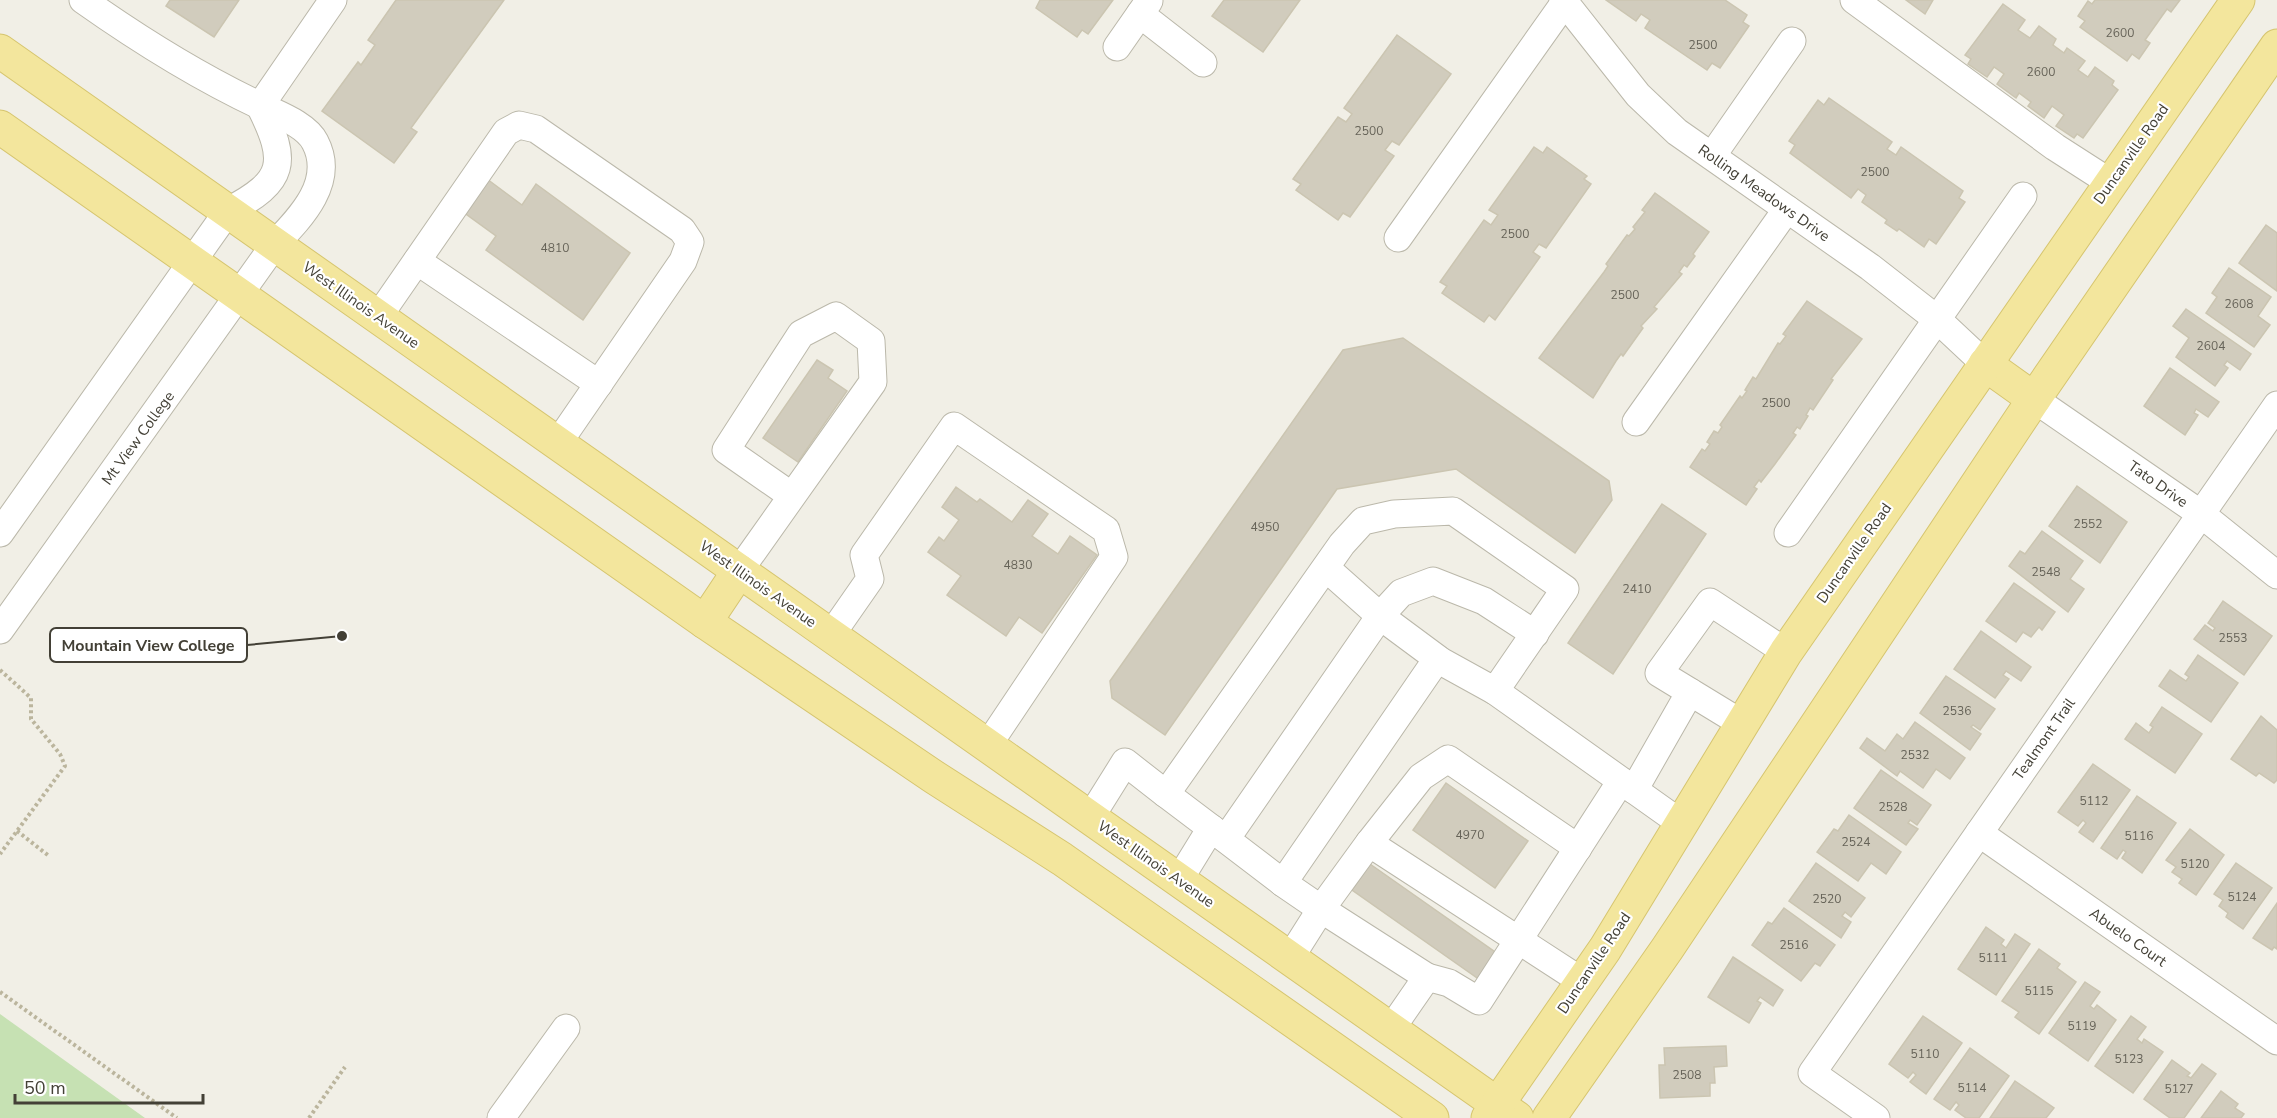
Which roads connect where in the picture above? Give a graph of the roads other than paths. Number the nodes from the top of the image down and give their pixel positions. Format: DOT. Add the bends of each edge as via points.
graph roads {
  1 [pos="83,0"];
  2 [pos="333,0"];
  3 [pos="1854,0"];
  4 [pos="2238,0"];
  5 [pos="1564,1"];
  6 [pos="1145,7"];
  7 [pos="1792,41"];
  8 [pos="2277,46"];
  9 [pos="1117,47"];
  10 [pos="0,51"];
  11 [pos="1203,63"];
  12 [pos="260,106"];
  13 [pos="0,127"];
  14 [pos="1712,156"];
  15 [pos="2111,183"];
  16 [pos="2023,196"];
  17 [pos="1787,209"];
  18 [pos="228,211"];
  19 [pos="1398,238"];
  20 [pos="275,244"];
  21 [pos="417,261"];
  22 [pos="192,262"];
  23 [pos="240,295"];
  24 [pos="378,316"];
  25 [pos="1938,320"];
  26 [pos="1985,364"];
  27 [pos="599,384"];
  28 [pos="2034,399"];
  29 [pos="2277,405"];
  30 [pos="1636,422"];
  31 [pos="558,443"];
  32 [pos="792,496"];
  33 [pos="2201,514"];
  34 [pos="0,532"];
  35 [pos="1788,533"];
  36 [pos="1326,567"];
  37 [pos="739,571"];
  38 [pos="2277,575"];
  39 [pos="1380,616"];
  40 [pos="705,622"];
  41 [pos="0,630"];
  42 [pos="1534,634"];
  43 [pos="831,635"];
  44 [pos="1786,652"];
  45 [pos="1438,659"];
  46 [pos="1495,691"];
  47 [pos="1690,692"];
  48 [pos="1741,723"];
  49 [pos="988,745"];
  50 [pos="1628,786"];
  51 [pos="1166,794"];
  52 [pos="1090,818"];
  53 [pos="1682,824"];
  54 [pos="1218,833"];
  55 [pos="1979,833"];
  56 [pos="1369,843"];
  57 [pos="1578,848"];
  58 [pos="1062,859"];
  59 [pos="1179,880"];
  60 [pos="1283,883"];
  61 [pos="1321,909"];
  62 [pos="1518,941"];
  63 [pos="1290,958"];
  64 [pos="1427,977"];
  65 [pos="1583,982"];
  66 [pos="566,1028"];
  67 [pos="1391,1029"];
  68 [pos="2277,1041"];
  69 [pos="1501,1113"];
  70 [pos="501,1118"];
  71 [pos="1432,1118"];
  72 [pos="1549,1118"];
  73 [pos="1876,1118"];
  1 -- 12 [label="street, Mt View College" via="136,37"];
  2 -- 12 [label="street"];
  3 -- 15 [label="street" via="2055,147"];
  4 -- 15 [label="main road, Duncanville Road"];
  5 -- 14 [label="street, Rolling Meadows Drive" via="1638,95 1677,132"];
  5 -- 19 [label="street"];
  6 -- 9 [label="street"];
  6 -- 11 [label="street"];
  7 -- 14 [label="street"];
  8 -- 28 [label="main road"];
  10 -- 18 [label="main road, West Illinois Avenue"];
  12 -- 18 [label="street" via="273,132 277,168 269,184 255,197"];
  12 -- 20 [label="street, Mt View College" via="292,121 315,141 321,164 318,187 307,207"];
  13 -- 22 [label="main road"];
  14 -- 17 [label="street, Rolling Meadows Drive"];
  15 -- 26 [label="main road, Duncanville Road"];
  16 -- 25 [label="street"];
  17 -- 25 [label="street, Rolling Meadows Drive"];
  17 -- 30 [label="street"];
  18 -- 20 [label="main road, West Illinois Avenue"];
  18 -- 22 [label="street"];
  20 -- 23 [label="street, Mt View College"];
  20 -- 24 [label="main road, West Illinois Avenue"];
  21 -- 24 [label="street"];
  21 -- 27 [label="street"];
  21 -- 27 [label="street" via="506,132 519,125 536,129 682,230 690,242 682,261"];
  22 -- 23 [label="main road"];
  22 -- 34 [label="street"];
  23 -- 40 [label="main road"];
  23 -- 41 [label="street, Mt View College"];
  24 -- 31 [label="main road, West Illinois Avenue"];
  25 -- 26 [label="street, Rolling Meadows Drive"];
  25 -- 35 [label="street"];
  26 -- 28 [label="main road"];
  26 -- 44 [label="main road, Duncanville Road"];
  27 -- 31 [label="street"];
  28 -- 33 [label="street, Tato Drive"];
  28 -- 72 [label="main road" via="1667,949"];
  29 -- 33 [label="street, Tealmont Trail"];
  31 -- 37 [label="main road, West Illinois Avenue"];
  32 -- 32 [label="street" via="873,382 871,341 836,316 801,334 726,450"];
  32 -- 37 [label="street"];
  33 -- 38 [label="street, Tato Drive"];
  33 -- 55 [label="street, Tealmont Trail"];
  36 -- 39 [label="street"];
  36 -- 42 [label="street" via="1363,521 1394,514 1453,511 1565,590"];
  36 -- 51 [label="street"];
  37 -- 40 [label="main road"];
  37 -- 43 [label="main road, West Illinois Avenue"];
  39 -- 42 [label="street" via="1401,592 1433,580 1484,601"];
  39 -- 45 [label="street"];
  39 -- 54 [label="street"];
  40 -- 58 [label="main road"];
  42 -- 46 [label="street"];
  43 -- 49 [label="main road, West Illinois Avenue"];
  43 -- 49 [label="street" via="870,579 864,555 954,426 1106,530 1114,557"];
  44 -- 47 [label="street" via="1710,602 1659,673"];
  44 -- 48 [label="main road, Duncanville Road"];
  45 -- 46 [label="street"];
  45 -- 60 [label="street"];
  46 -- 50 [label="street"];
  47 -- 48 [label="street"];
  47 -- 50 [label="street"];
  48 -- 53 [label="main road, Duncanville Road"];
  49 -- 52 [label="main road, West Illinois Avenue"];
  50 -- 53 [label="street"];
  50 -- 57 [label="street"];
  51 -- 52 [label="street" via="1125,762"];
  51 -- 54 [label="street"];
  52 -- 58 [label="main road"];
  52 -- 59 [label="main road, West Illinois Avenue"];
  53 -- 65 [label="main road, Duncanville Road"];
  54 -- 59 [label="street"];
  54 -- 60 [label="street"];
  55 -- 68 [label="street, Abuelo Court"];
  55 -- 73 [label="street, Tealmont Trail" via="1812,1073"];
  56 -- 57 [label="street" via="1421,777 1448,759"];
  56 -- 61 [label="street"];
  56 -- 62 [label="street"];
  57 -- 62 [label="street"];
  58 -- 71 [label="main road"];
  59 -- 63 [label="main road, West Illinois Avenue"];
  60 -- 61 [label="street"];
  61 -- 63 [label="street"];
  61 -- 64 [label="street"];
  62 -- 64 [label="street" via="1479,1000 1449,983"];
  62 -- 65 [label="street"];
  63 -- 67 [label="main road, West Illinois Avenue"];
  64 -- 67 [label="street"];
  65 -- 69 [label="main road, Duncanville Road"];
  66 -- 70 [label="street"];
  67 -- 69 [label="main road, West Illinois Avenue"];
}
